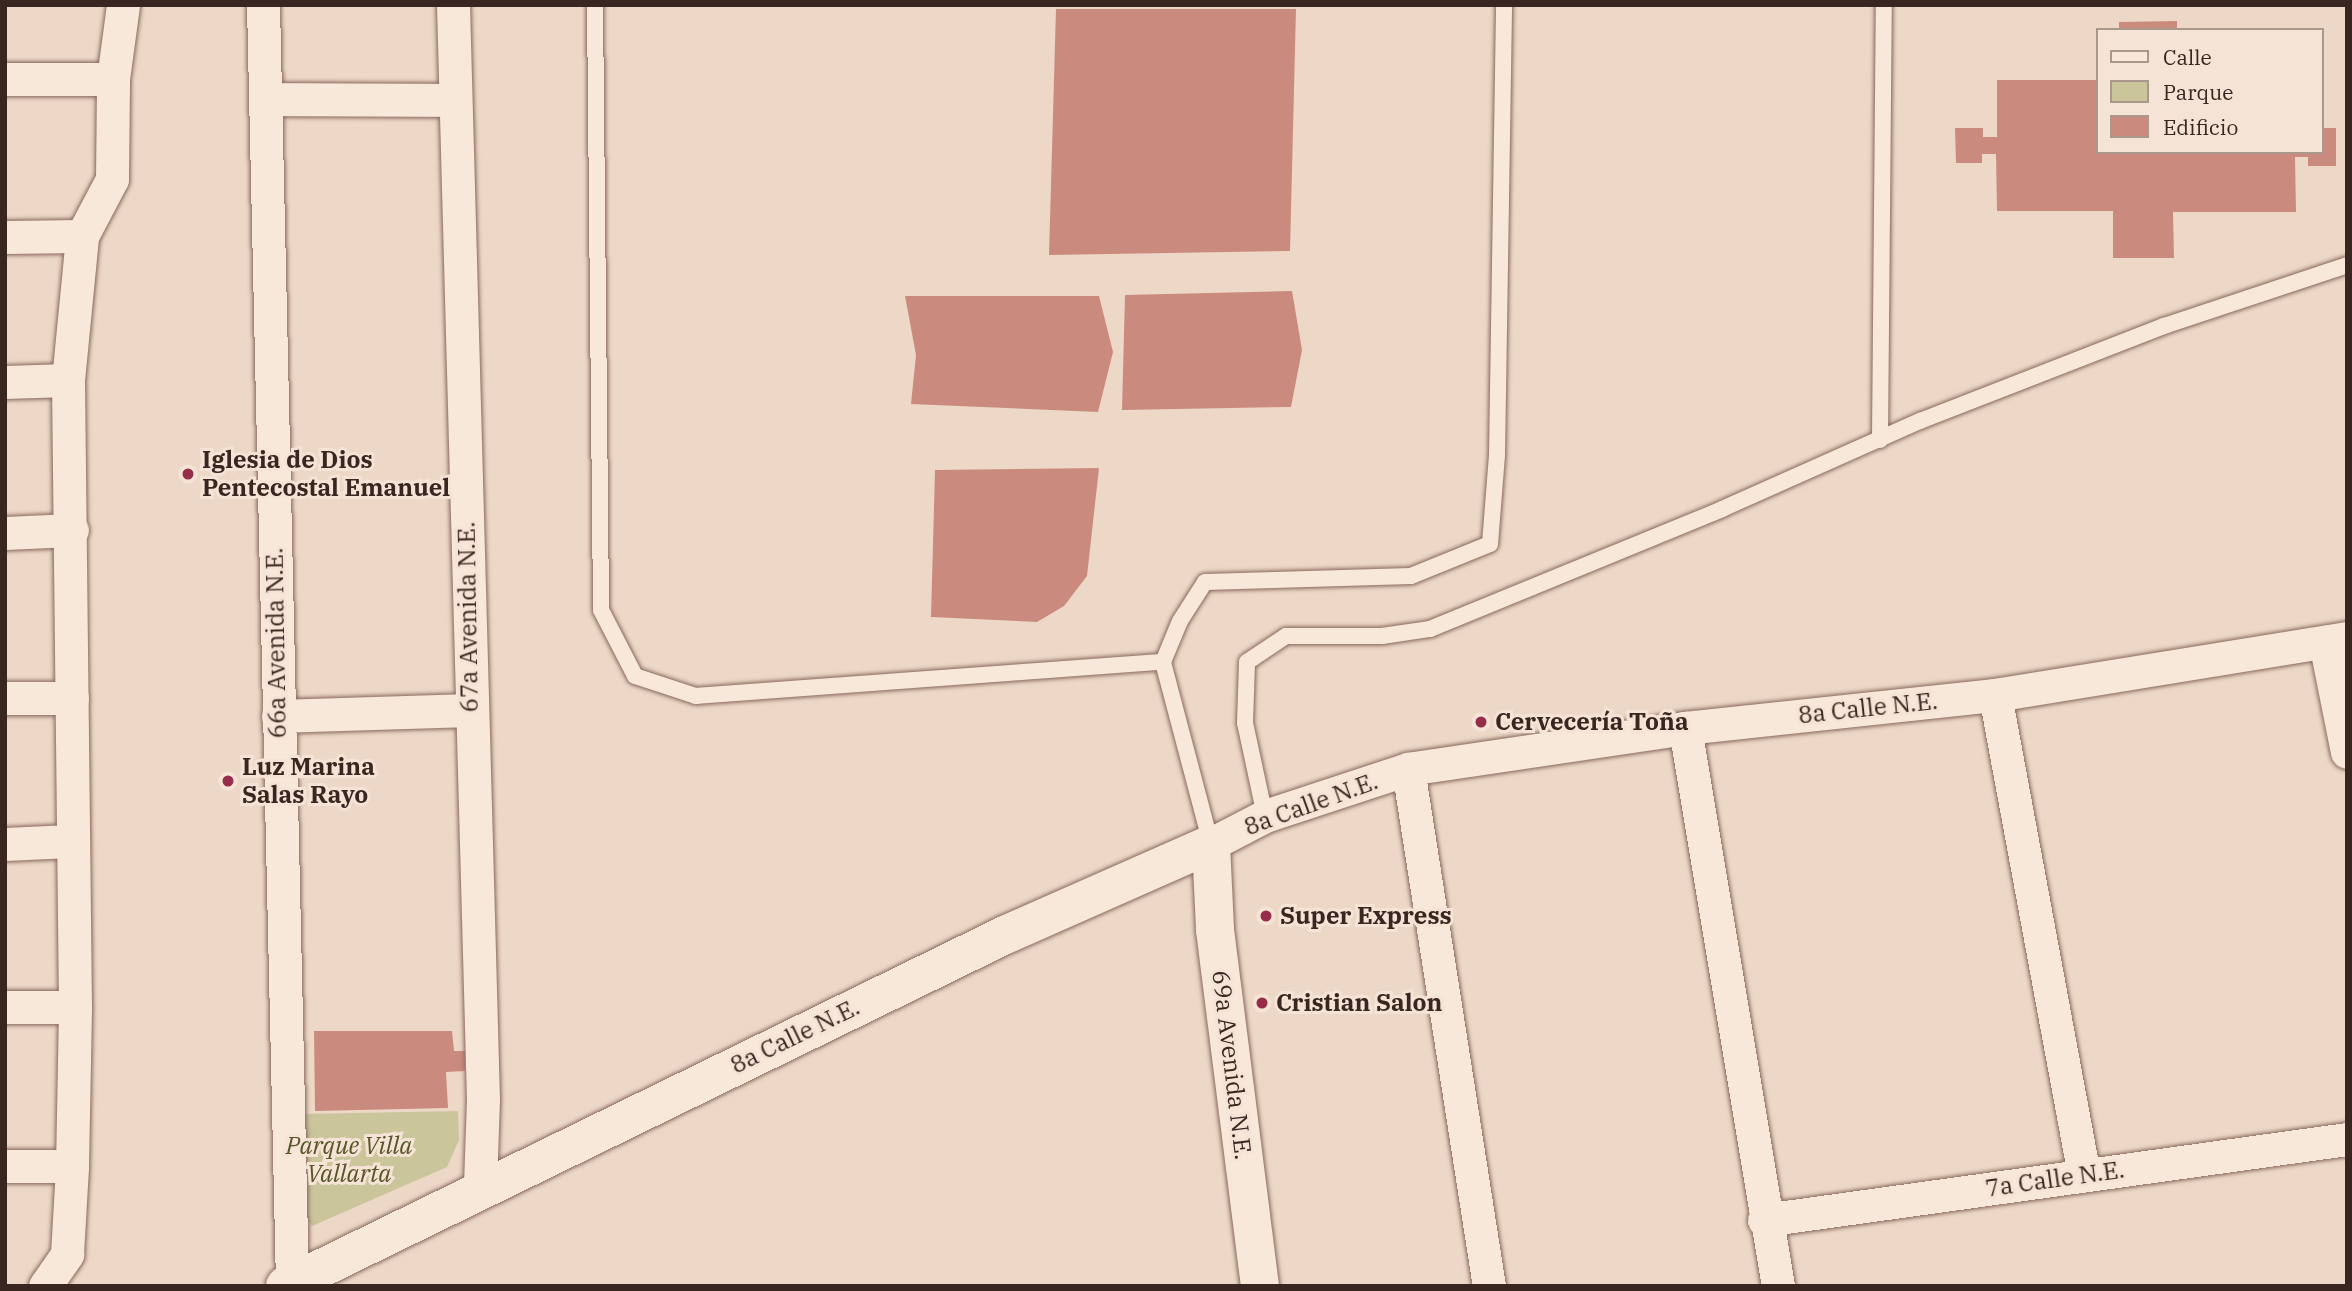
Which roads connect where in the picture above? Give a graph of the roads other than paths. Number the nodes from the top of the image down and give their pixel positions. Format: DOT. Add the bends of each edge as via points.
graph roads {
  1 [pos="123,5"];
  2 [pos="263,5"];
  3 [pos="453,5"];
  4 [pos="595,5"];
  5 [pos="1504,5"];
  6 [pos="1884,5"];
  7 [pos="5,79"];
  8 [pos="113,79"];
  9 [pos="266,99"];
  10 [pos="455,100"];
  11 [pos="82,236"];
  12 [pos="5,237"];
  13 [pos="2347,265"];
  14 [pos="68,380"];
  15 [pos="5,382"];
  16 [pos="1880,440"];
  17 [pos="72,530"];
  18 [pos="5,533"];
  19 [pos="2336,640"];
  20 [pos="1163,662"];
  21 [pos="1995,695"];
  22 [pos="5,698"];
  23 [pos="72,698"];
  24 [pos="470,710"];
  25 [pos="278,716"];
  26 [pos="1685,728"];
  27 [pos="2347,752"];
  28 [pos="1408,769"];
  29 [pos="1265,816"];
  30 [pos="71,841"];
  31 [pos="5,844"];
  32 [pos="1210,844"];
  33 [pos="5,1007"];
  34 [pos="75,1007"];
  35 [pos="2347,1139"];
  36 [pos="5,1166"];
  37 [pos="72,1166"];
  38 [pos="2084,1175"];
  39 [pos="480,1187"];
  40 [pos="1764,1220"];
  41 [pos="288,1284"];
  42 [pos="45,1286"];
  43 [pos="1260,1286"];
  44 [pos="1489,1286"];
  45 [pos="1778,1286"];
  1 -- 8 [label="street"];
  2 -- 9 [label="street, 66a Avenida N.E."];
  3 -- 10 [label="street, 67a Avenida N.E."];
  4 -- 20 [label="lane" via="601,610 635,676 696,696"];
  5 -- 20 [label="lane" via="1497,455 1490,544 1411,576 1205,583 1180,621"];
  6 -- 16 [label="lane"];
  7 -- 8 [label="street"];
  8 -- 11 [label="street" via="112,179"];
  9 -- 10 [label="street"];
  9 -- 25 [label="street, 66a Avenida N.E."];
  10 -- 24 [label="street, 67a Avenida N.E."];
  11 -- 12 [label="street"];
  11 -- 14 [label="street"];
  13 -- 16 [label="lane" via="2164,326"];
  14 -- 15 [label="street"];
  14 -- 17 [label="street"];
  16 -- 29 [label="lane" via="1430,629 1382,636 1286,636 1247,662 1245,723"];
  17 -- 18 [label="street"];
  17 -- 23 [label="street"];
  19 -- 21 [label="street, 8a Calle N.E."];
  19 -- 27 [label="street"];
  20 -- 32 [label="lane"];
  21 -- 26 [label="street, 8a Calle N.E."];
  21 -- 38 [label="street"];
  22 -- 23 [label="street"];
  23 -- 30 [label="street"];
  24 -- 25 [label="street"];
  24 -- 39 [label="street, 67a Avenida N.E." via="483,1099"];
  25 -- 41 [label="street, 66a Avenida N.E."];
  26 -- 28 [label="street, 8a Calle N.E."];
  26 -- 40 [label="street"];
  28 -- 29 [label="street, 8a Calle N.E."];
  28 -- 44 [label="street"];
  29 -- 32 [label="street, 8a Calle N.E."];
  30 -- 31 [label="street"];
  30 -- 34 [label="street"];
  32 -- 39 [label="street, 8a Calle N.E." via="1005,935"];
  32 -- 43 [label="street, 69a Avenida N.E." via="1215,930"];
  33 -- 34 [label="street"];
  34 -- 37 [label="street"];
  35 -- 38 [label="street, 7a Calle N.E."];
  36 -- 37 [label="street"];
  37 -- 42 [label="street" via="67,1254"];
  38 -- 40 [label="street, 7a Calle N.E."];
  39 -- 41 [label="street, 8a Calle N.E."];
  40 -- 45 [label="street"];
}
